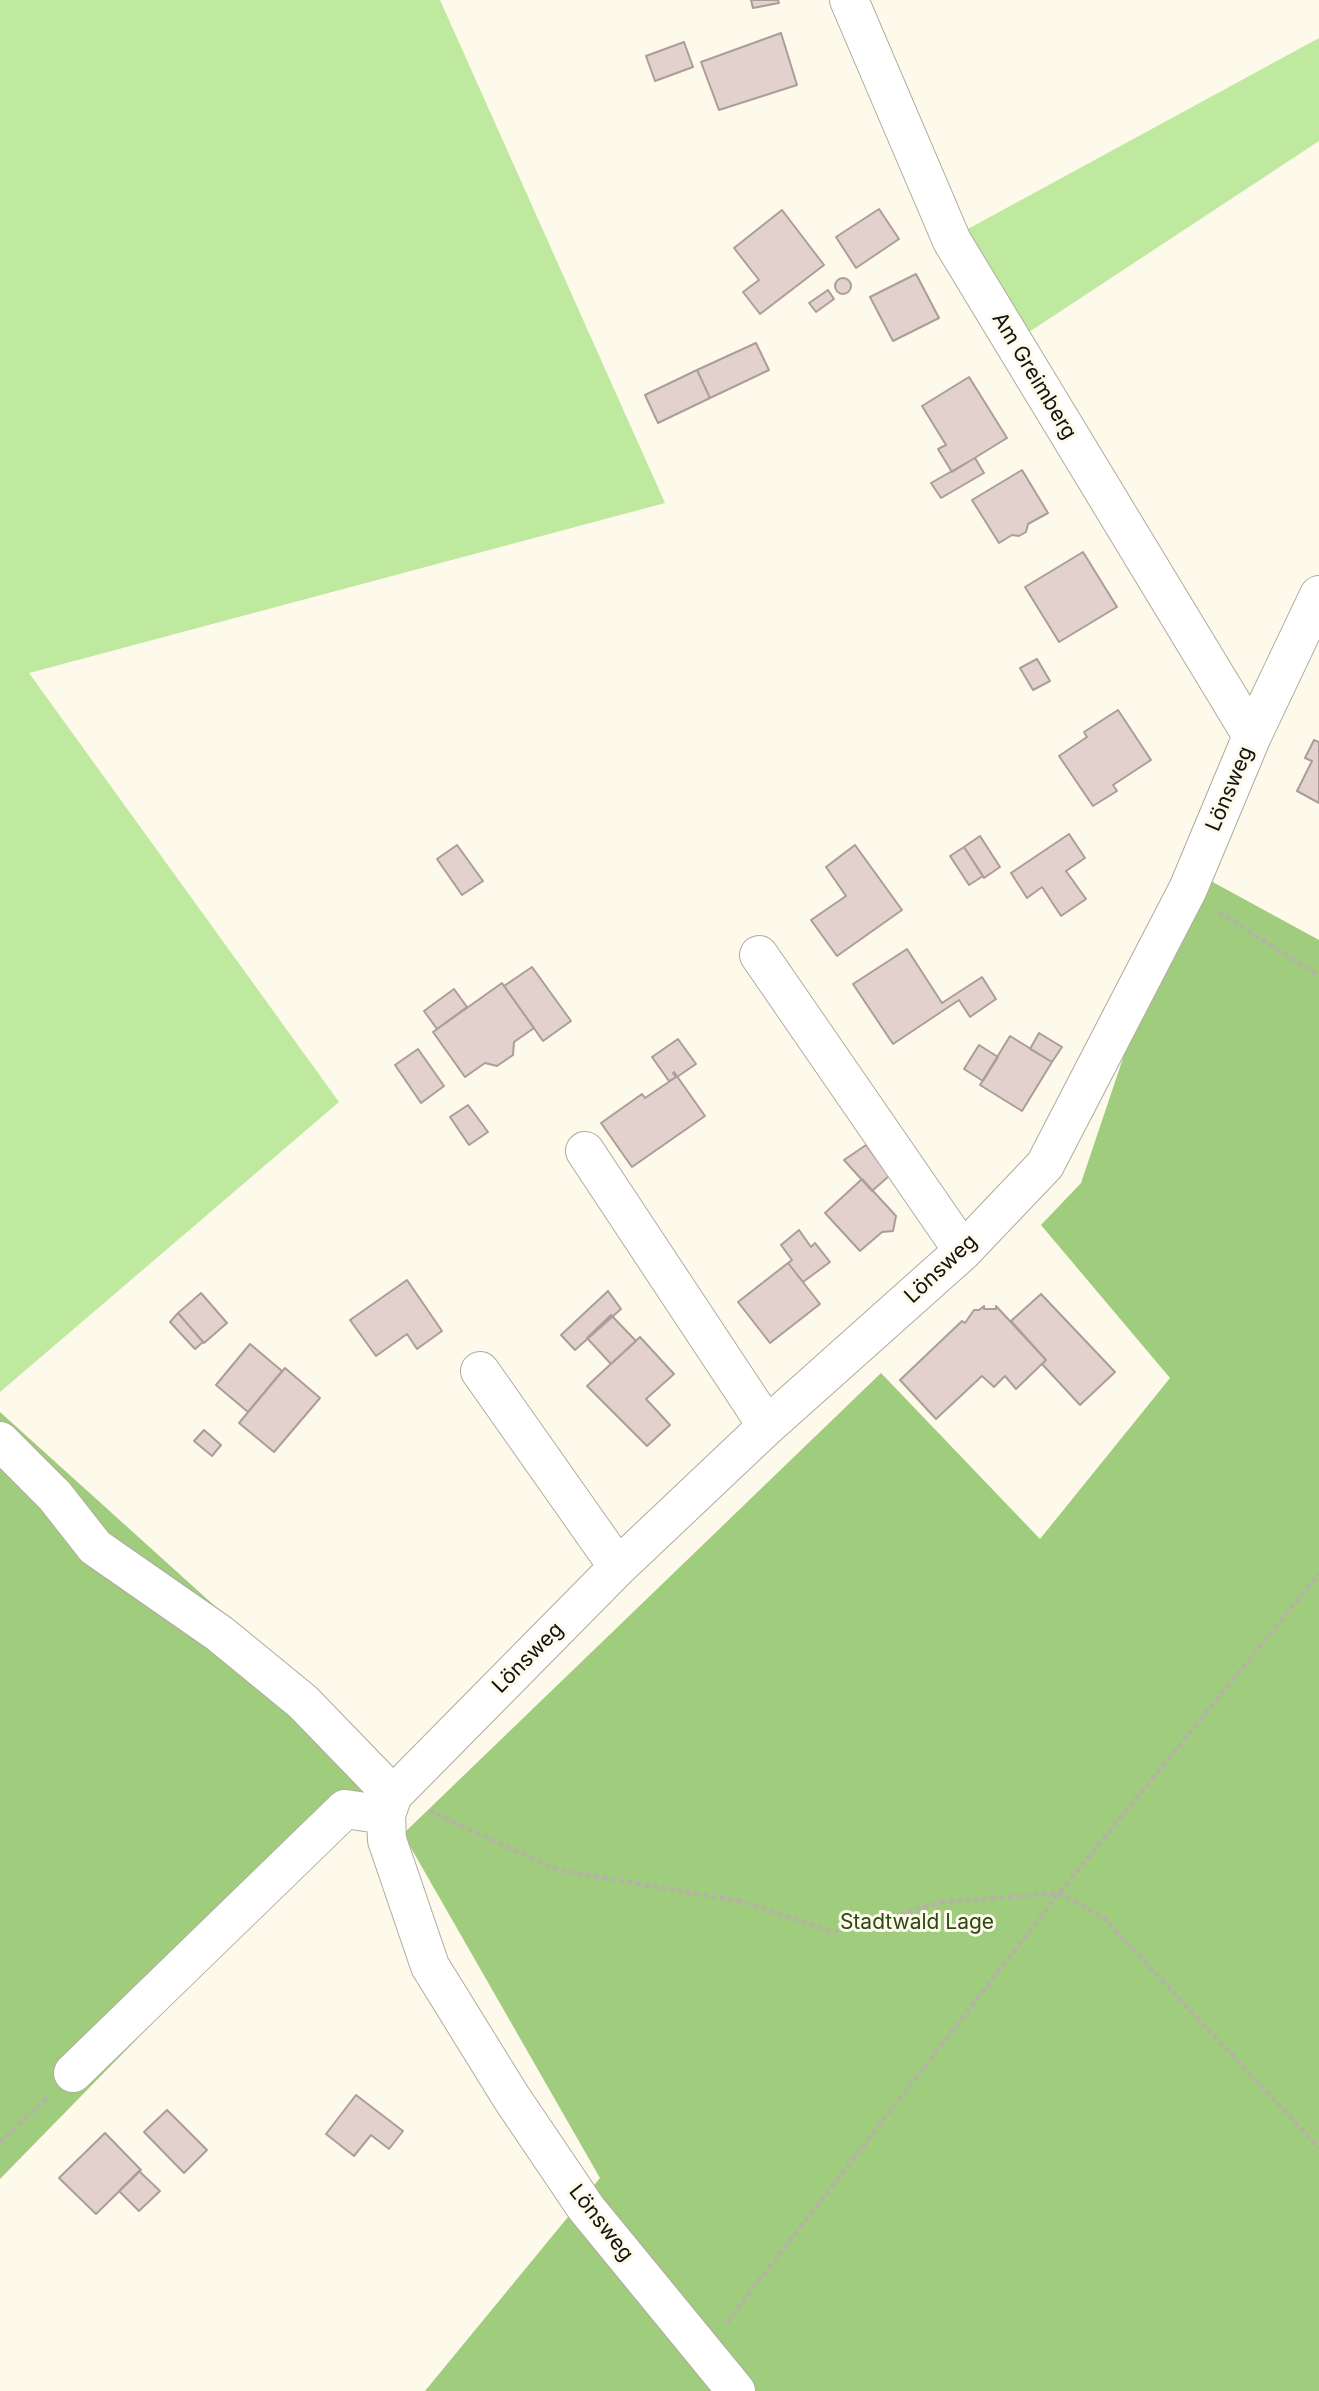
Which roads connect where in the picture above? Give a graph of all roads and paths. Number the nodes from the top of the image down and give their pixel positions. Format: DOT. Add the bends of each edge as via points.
graph roads {
  1 [pos="849,0"];
  2 [pos="1319,595"];
  3 [pos="1252,736"];
  4 [pos="1210,906"];
  5 [pos="759,955"];
  6 [pos="1319,976"];
  7 [pos="585,1152"];
  8 [pos="962,1251"];
  9 [pos="480,1371"];
  10 [pos="767,1426"];
  11 [pos="0,1441"];
  12 [pos="618,1567"];
  13 [pos="1319,1574"];
  14 [pos="389,1805"];
  15 [pos="1059,1893"];
  16 [pos="73,2073"];
  17 [pos="0,2142"];
  18 [pos="1319,2148"];
  19 [pos="706,2353"];
  20 [pos="736,2391"];
  1 -- 3 [label="street, Am Greimberg" via="952,240"];
  2 -- 3 [label="street, Lönsweg"];
  3 -- 8 [label="street, Lönsweg" via="1188,889 1045,1165"];
  4 -- 6 [label="path"];
  5 -- 8 [label="street"];
  7 -- 10 [label="street"];
  8 -- 10 [label="street, Lönsweg"];
  9 -- 12 [label="street"];
  10 -- 12 [label="street, Lönsweg"];
  11 -- 14 [label="street" via="55,1496 95,1547 220,1634 303,1702"];
  12 -- 14 [label="street, Lönsweg"];
  13 -- 15 [label="path"];
  14 -- 15 [label="path" via="558,1870 744,1902 832,1932 943,1902"];
  14 -- 16 [label="street" via="345,1809"];
  14 -- 19 [label="street, Lönsweg" via="387,1840 430,1966 586,2208"];
  15 -- 18 [label="path" via="1104,1918"];
  15 -- 19 [label="path"];
  16 -- 17 [label="path"];
  19 -- 20 [label="street, Lönsweg"];
}
